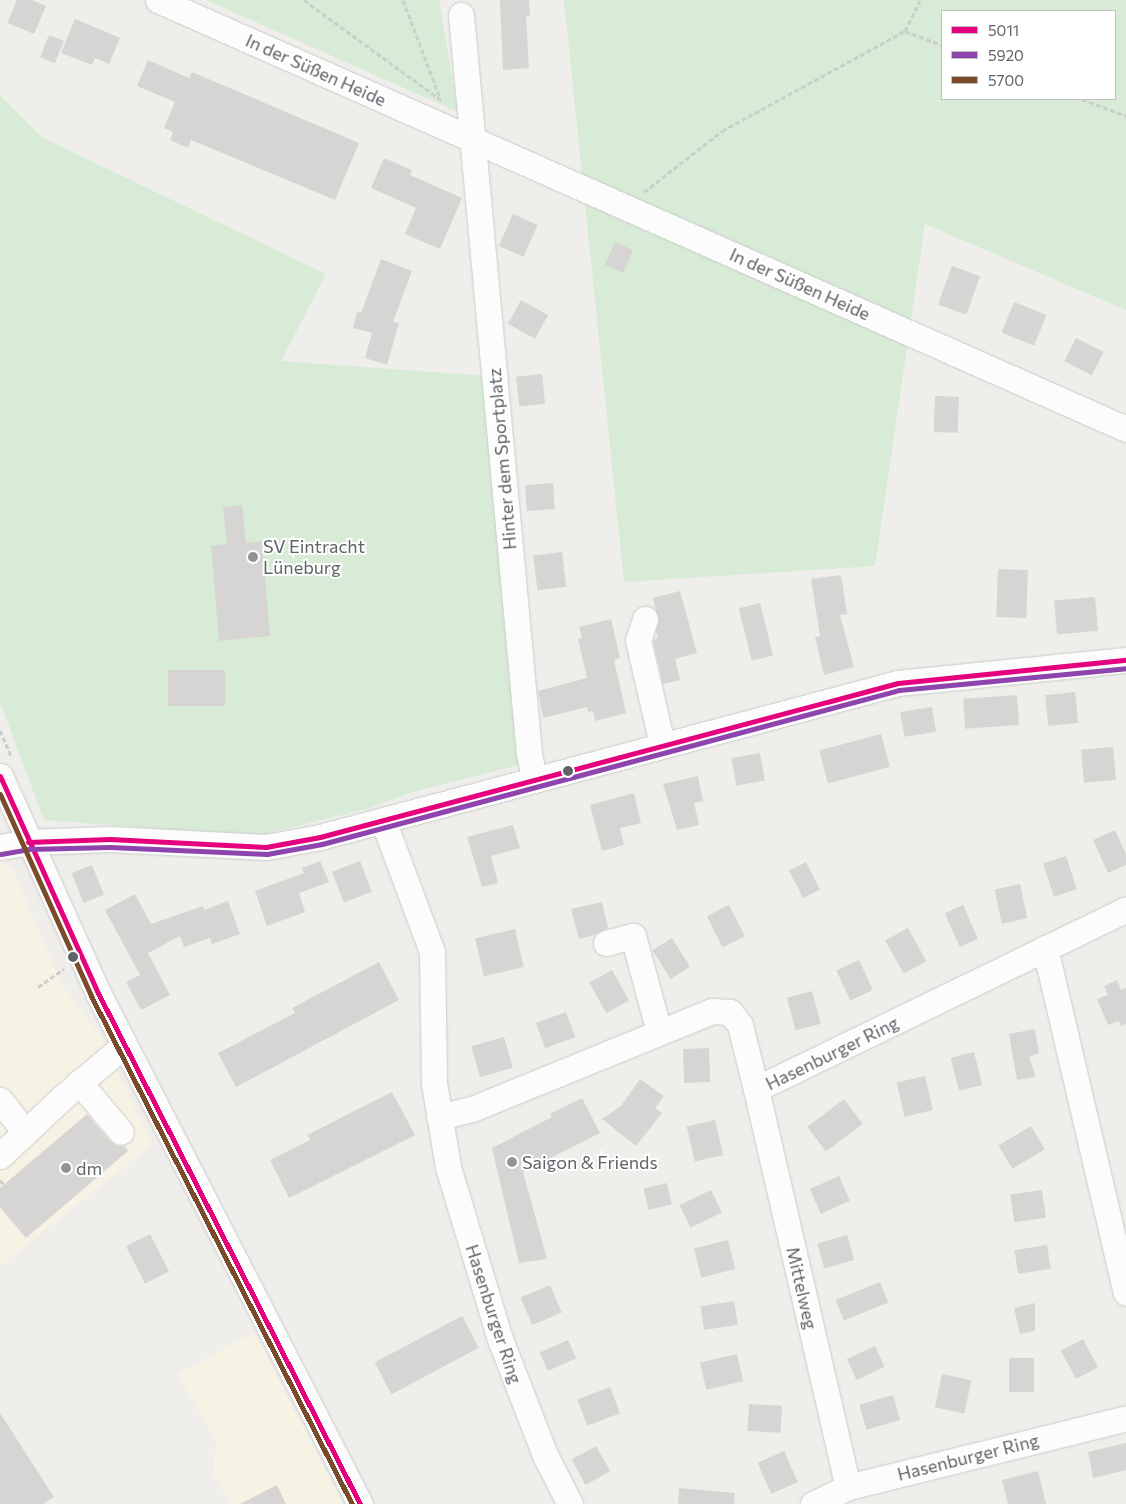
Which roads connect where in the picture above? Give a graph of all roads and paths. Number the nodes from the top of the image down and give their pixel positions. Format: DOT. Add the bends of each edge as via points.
graph roads {
  1 [pos="158,0"];
  2 [pos="304,0"];
  3 [pos="404,0"];
  4 [pos="920,0"];
  5 [pos="461,15"];
  6 [pos="905,31"];
  7 [pos="941,45"];
  8 [pos="441,100"];
  9 [pos="1085,100"];
  10 [pos="1126,116"];
  11 [pos="463,135"];
  12 [pos="625,206"];
  13 [pos="1126,429"];
  14 [pos="645,619"];
  15 [pos="1126,660"];
  16 [pos="662,744"];
  17 [pos="0,776"];
  18 [pos="534,778"];
  19 [pos="383,820"];
  20 [pos="28,842"];
  21 [pos="0,847"];
  22 [pos="1126,908"];
  23 [pos="606,943"];
  24 [pos="1045,948"];
  25 [pos="58,972"];
  26 [pos="38,987"];
  27 [pos="659,1032"];
  28 [pos="124,1045"];
  29 [pos="79,1082"];
  30 [pos="756,1089"];
  31 [pos="0,1100"];
  32 [pos="439,1117"];
  33 [pos="25,1132"];
  34 [pos="121,1132"];
  35 [pos="0,1156"];
  36 [pos="0,1180"];
  37 [pos="4,1185"];
  38 [pos="1126,1293"];
  39 [pos="1126,1418"];
  40 [pos="848,1488"];
  41 [pos="360,1504"];
  42 [pos="570,1504"];
  43 [pos="813,1504"];
  1 -- 11 [label="street, In der Süßen Heide"];
  2 -- 8 [label="path"];
  3 -- 8 [label="path"];
  4 -- 6 [label="path"];
  5 -- 11 [label="street"];
  6 -- 7 [label="path"];
  6 -- 12 [label="path" via="722,131"];
  8 -- 11 [label="path"];
  9 -- 10 [label="path"];
  11 -- 12 [label="street, In der Süßen Heide"];
  11 -- 18 [label="street, Hinter dem Sportplatz" via="528,754"];
  12 -- 13 [label="street, In der Süßen Heide"];
  14 -- 16 [label="street" via="638,640"];
  15 -- 16 [label="street" via="898,683"];
  16 -- 18 [label="street"];
  17 -- 20 [label="street"];
  18 -- 19 [label="street"];
  19 -- 20 [label="street" via="266,847 110,839"];
  19 -- 32 [label="street, Hasenburger Ring" via="432,952 434,1084"];
  20 -- 21 [label="street"];
  20 -- 28 [label="street"];
  22 -- 24 [label="street, Hasenburger Ring"];
  23 -- 27 [label="street" via="633,936"];
  24 -- 30 [label="street, Hasenburger Ring"];
  24 -- 38 [label="street"];
  25 -- 26 [label="path"];
  27 -- 30 [label="street, Hasenburger Ring" via="712,1011 730,1012 740,1025"];
  27 -- 32 [label="street, Hasenburger Ring" via="472,1109"];
  28 -- 29 [label="street"];
  28 -- 41 [label="street"];
  29 -- 33 [label="street"];
  29 -- 34 [label="street"];
  30 -- 40 [label="street, Mittelweg"];
  31 -- 33 [label="street"];
  32 -- 42 [label="street, Hasenburger Ring" via="448,1168 500,1339 545,1456"];
  33 -- 35 [label="street"];
  36 -- 37 [label="path"];
  39 -- 40 [label="street, Hasenburger Ring"];
  40 -- 43 [label="street, Hasenburger Ring"];
}
